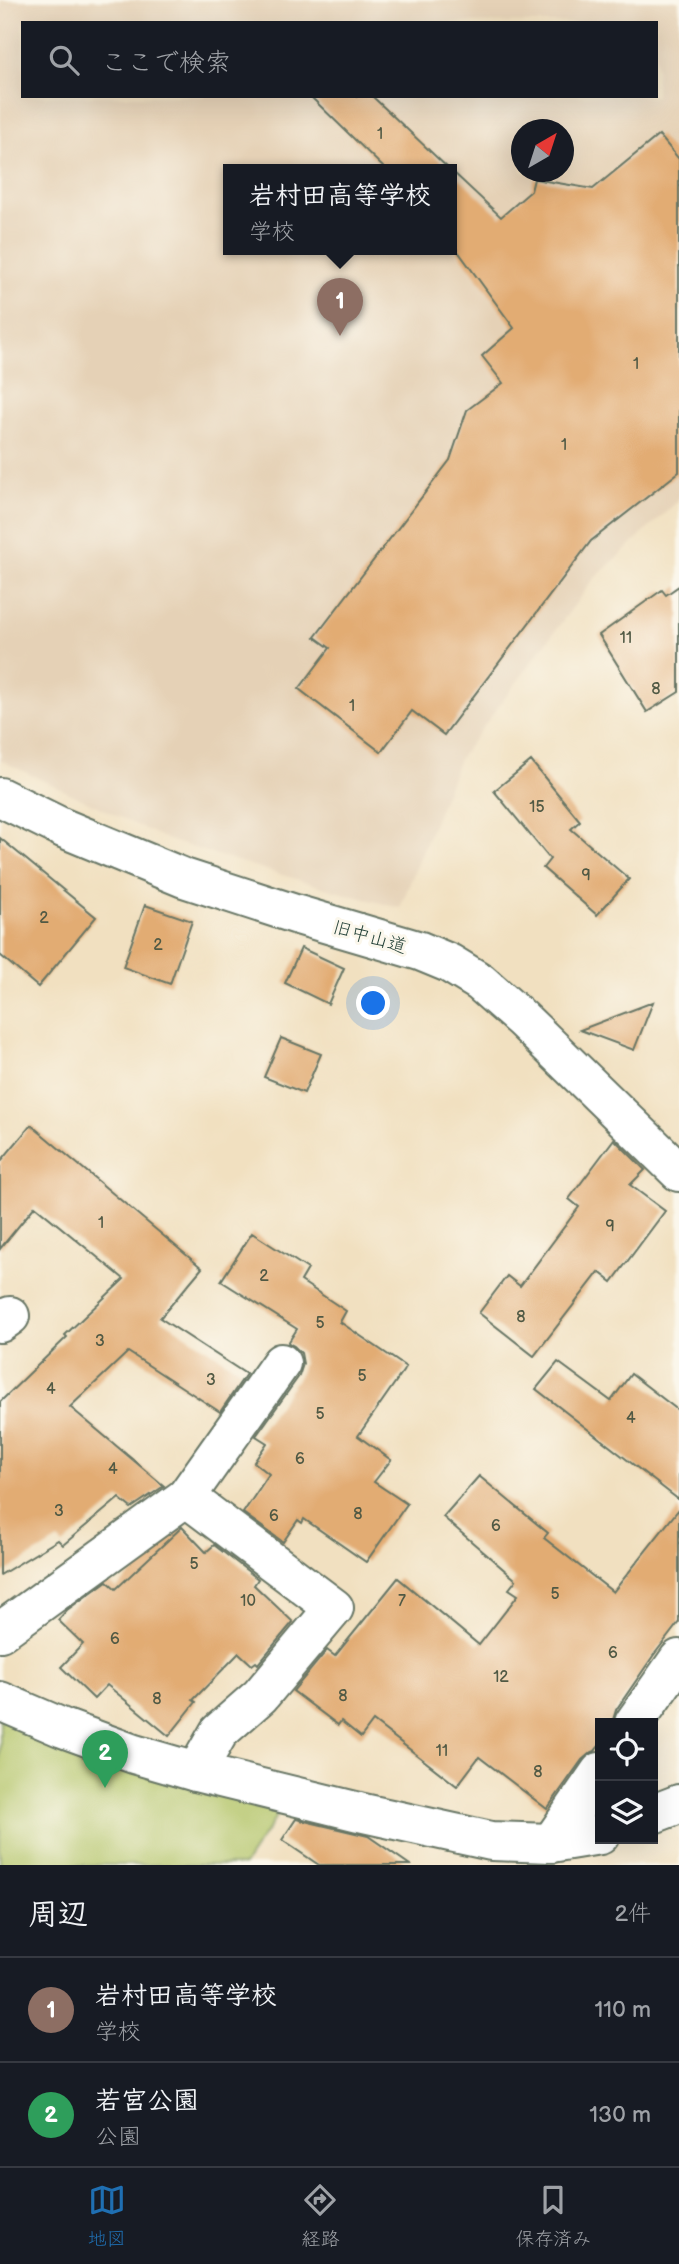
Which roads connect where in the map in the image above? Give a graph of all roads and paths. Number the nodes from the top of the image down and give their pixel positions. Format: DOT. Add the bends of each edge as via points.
graph roads {
  1 [pos="0,797"];
  2 [pos="679,1172"];
  3 [pos="281,1363"];
  4 [pos="186,1497"];
  5 [pos="0,1632"];
  6 [pos="679,1659"];
  7 [pos="0,1701"];
  8 [pos="638,1718"];
  9 [pos="197,1772"];
  10 [pos="595,1779"];
  11 [pos="679,1804"];
  12 [pos="658,1812"];
  13 [pos="595,1836"];
  14 [pos="551,1843"];
  1 -- 2 [label="main road, 旧中山道" via="184,878 449,962 522,1019"];
  3 -- 4 [label="main road"];
  4 -- 5 [label="main road"];
  4 -- 9 [label="main road" via="334,1608 260,1696 219,1732"];
  6 -- 8 [label="main road"];
  7 -- 9 [label="main road" via="134,1754"];
  9 -- 14 [label="main road" via="491,1841"];
  10 -- 14 [label="main road"];
  11 -- 12 [label="main road"];
  13 -- 14 [label="main road"];
}
